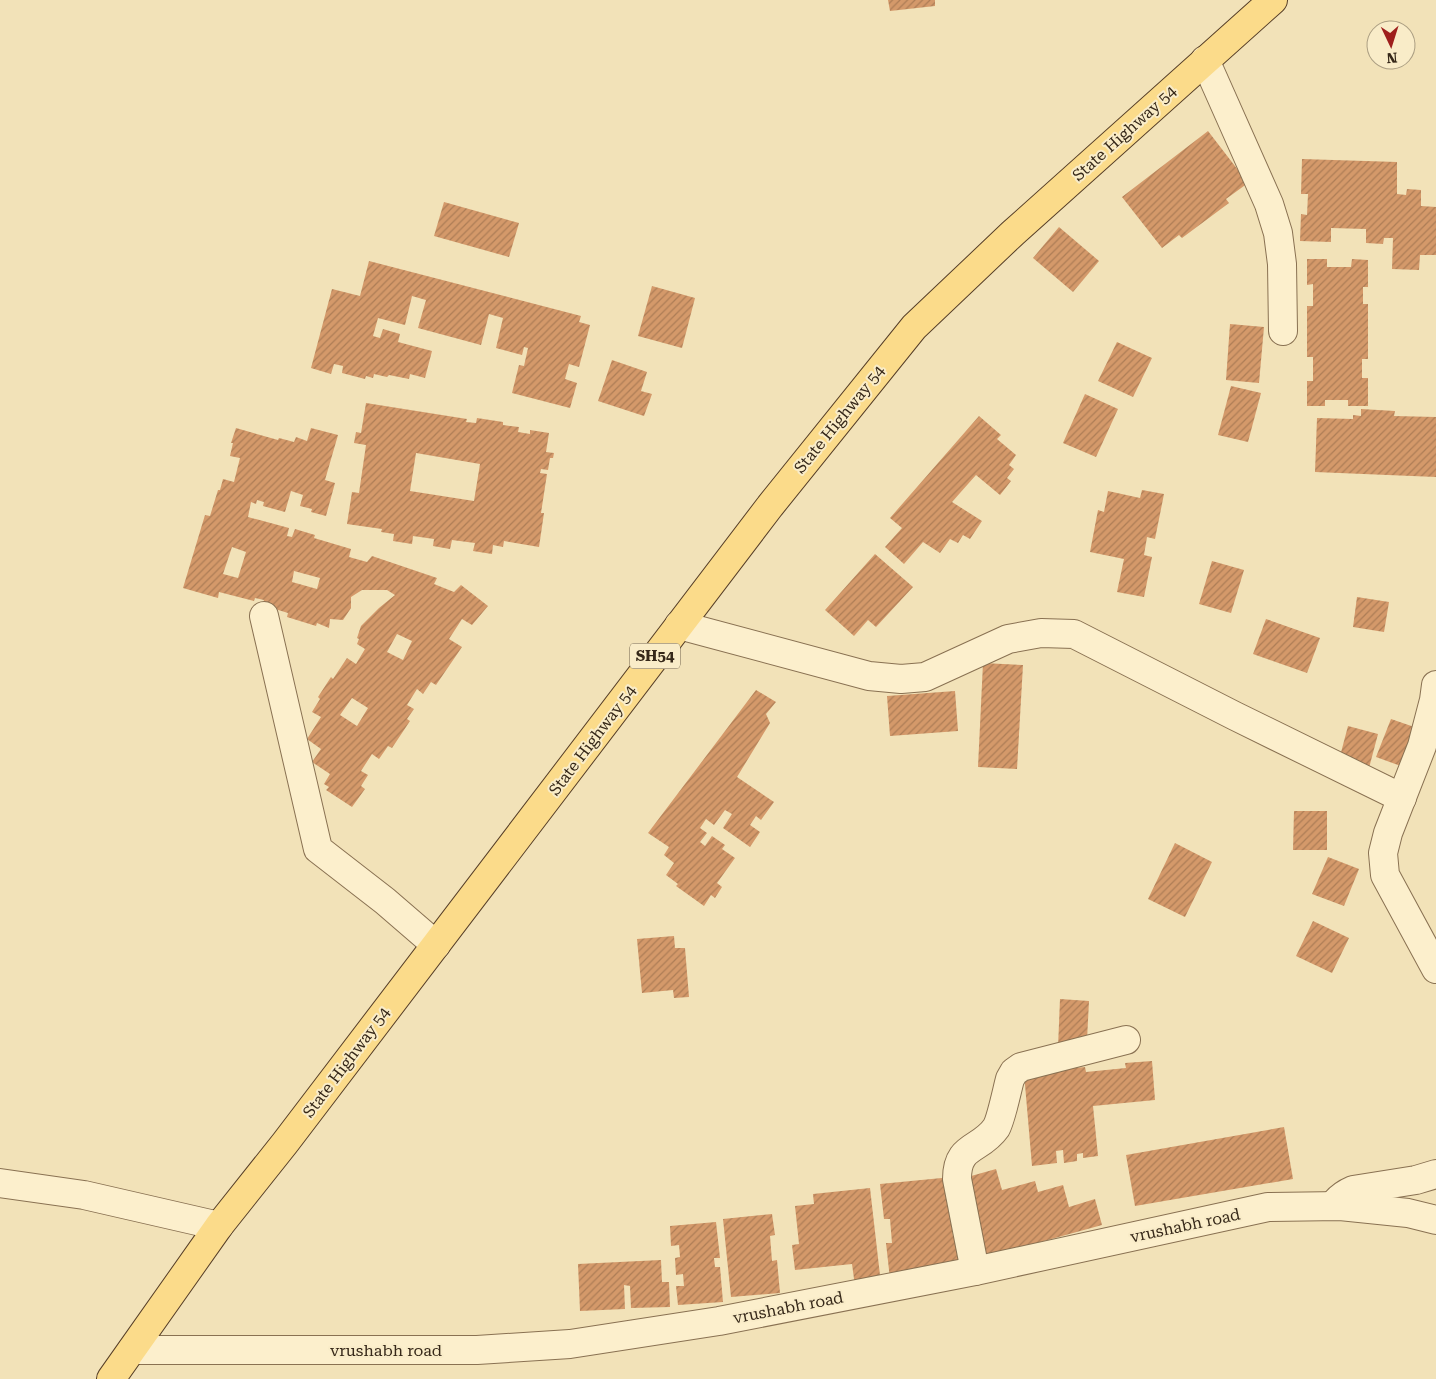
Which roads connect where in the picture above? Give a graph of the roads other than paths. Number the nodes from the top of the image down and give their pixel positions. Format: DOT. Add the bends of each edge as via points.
graph roads {
  1 [pos="1272,0"];
  2 [pos="1205,60"];
  3 [pos="1283,331"];
  4 [pos="264,616"];
  5 [pos="679,625"];
  6 [pos="1436,686"];
  7 [pos="1402,798"];
  8 [pos="436,945"];
  9 [pos="1436,969"];
  10 [pos="1126,1040"];
  11 [pos="1436,1174"];
  12 [pos="0,1183"];
  13 [pos="1340,1206"];
  14 [pos="1436,1220"];
  15 [pos="219,1226"];
  16 [pos="975,1271"];
  17 [pos="132,1350"];
  18 [pos="111,1379"];
  1 -- 2 [label="main road, State Highway 54 / SH54"];
  2 -- 3 [label="street" via="1270,204 1282,264"];
  2 -- 5 [label="main road, State Highway 54 / SH54" via="914,326"];
  4 -- 8 [label="street" via="318,849 386,901"];
  5 -- 7 [label="street" via="869,676 901,679 925,677 1008,639 1041,633 1074,634"];
  5 -- 8 [label="main road, State Highway 54 / SH54"];
  6 -- 7 [label="street" via="1422,746"];
  7 -- 9 [label="street" via="1388,834 1384,853 1385,875"];
  8 -- 15 [label="main road, State Highway 54 / SH54"];
  10 -- 16 [label="street" via="1021,1067 1014,1072 997,1127 965,1152 957,1168"];
  11 -- 13 [label="street" via="1345,1193 1336,1202"];
  12 -- 15 [label="street" via="84,1195"];
  13 -- 14 [label="street, vrushabh road" via="1408,1213"];
  13 -- 16 [label="street, vrushabh road" via="1268,1207"];
  15 -- 17 [label="main road, State Highway 54 / SH54"];
  16 -- 17 [label="street, vrushabh road" via="719,1321 570,1344 477,1350"];
  17 -- 18 [label="main road, State Highway 54 / SH54"];
}
